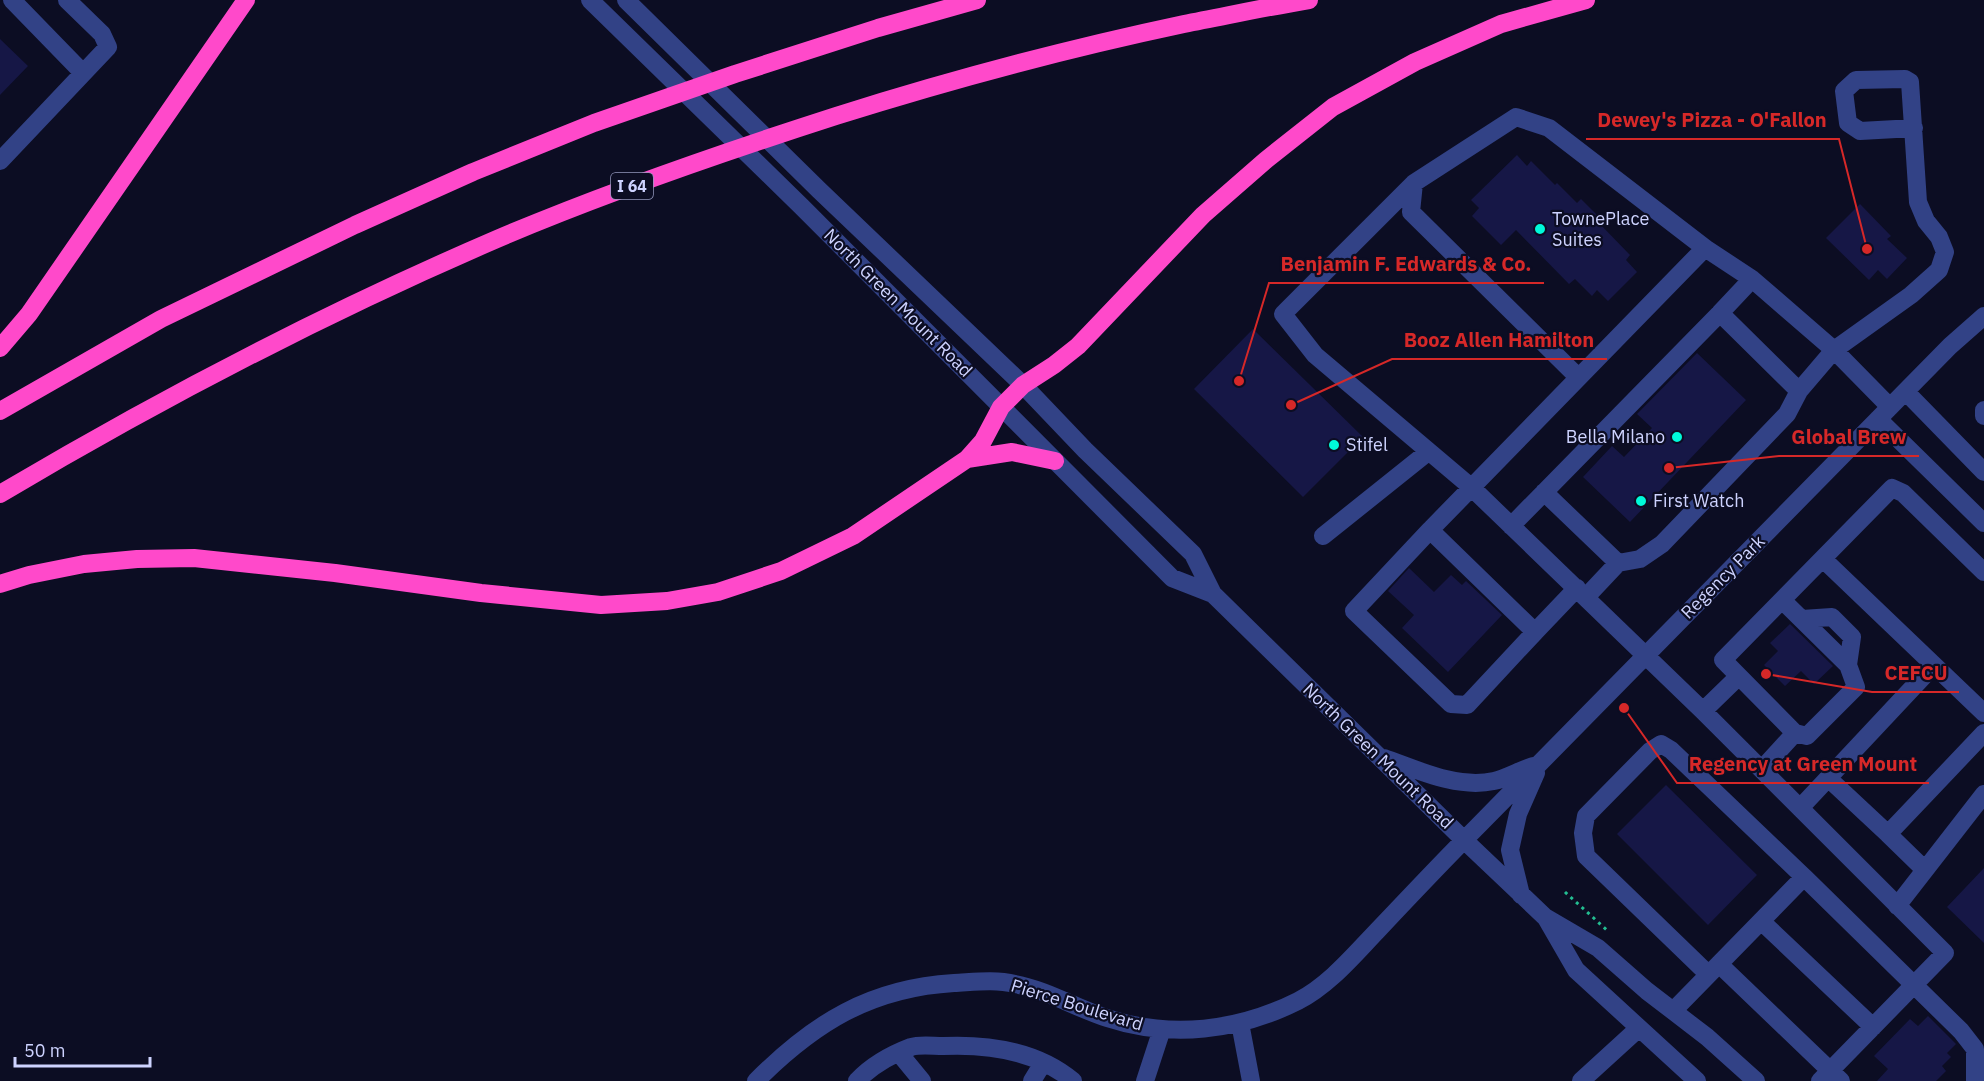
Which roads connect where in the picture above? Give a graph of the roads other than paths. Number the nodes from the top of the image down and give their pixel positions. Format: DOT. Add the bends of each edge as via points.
graph roads {
  1 [pos="12,0"];
  2 [pos="68,0"];
  3 [pos="246,0"];
  4 [pos="590,0"];
  5 [pos="626,0"];
  6 [pos="977,0"];
  7 [pos="1309,0"];
  8 [pos="1586,0"];
  9 [pos="83,73"];
  10 [pos="1914,128"];
  11 [pos="0,161"];
  12 [pos="1414,183"];
  13 [pos="1705,248"];
  14 [pos="1752,279"];
  15 [pos="1720,313"];
  16 [pos="1984,316"];
  17 [pos="0,348"];
  18 [pos="1834,350"];
  19 [pos="1578,377"];
  20 [pos="1023,385"];
  21 [pos="1800,391"];
  22 [pos="1905,392"];
  23 [pos="1001,407"];
  24 [pos="1984,410"];
  25 [pos="0,411"];
  26 [pos="1884,413"];
  27 [pos="1984,416"];
  28 [pos="1428,452"];
  29 [pos="967,459"];
  30 [pos="1055,461"];
  31 [pos="1984,472"];
  32 [pos="1471,487"];
  33 [pos="1544,492"];
  34 [pos="0,494"];
  35 [pos="1984,523"];
  36 [pos="1511,525"];
  37 [pos="1430,530"];
  38 [pos="1323,536"];
  39 [pos="1823,559"];
  40 [pos="1618,563"];
  41 [pos="1984,572"];
  42 [pos="0,584"];
  43 [pos="1582,593"];
  44 [pos="1213,594"];
  45 [pos="1782,600"];
  46 [pos="1535,632"];
  47 [pos="1645,656"];
  48 [pos="1935,665"];
  49 [pos="1738,676"];
  50 [pos="1703,711"];
  51 [pos="1984,713"];
  52 [pos="1796,733"];
  53 [pos="1984,733"];
  54 [pos="1377,755"];
  55 [pos="1540,763"];
  56 [pos="1762,769"];
  57 [pos="1828,778"];
  58 [pos="1984,794"];
  59 [pos="1800,808"];
  60 [pos="1888,834"];
  61 [pos="1464,840"];
  62 [pos="1925,870"];
  63 [pos="1804,877"];
  64 [pos="1521,895"];
  65 [pos="1897,906"];
  66 [pos="1545,917"];
  67 [pos="1761,921"];
  68 [pos="1713,969"];
  69 [pos="1915,984"];
  70 [pos="1673,1011"];
  71 [pos="1240,1023"];
  72 [pos="1874,1026"];
  73 [pos="1639,1028"];
  74 [pos="1162,1029"];
  75 [pos="899,1053"];
  76 [pos="1043,1063"];
  77 [pos="1830,1078"];
  78 [pos="756,1081"];
  79 [pos="857,1081"];
  80 [pos="922,1081"];
  81 [pos="1032,1081"];
  82 [pos="1073,1081"];
  83 [pos="1144,1081"];
  84 [pos="1251,1081"];
  85 [pos="1581,1081"];
  86 [pos="1696,1081"];
  87 [pos="1756,1081"];
  88 [pos="1975,1081"];
  1 -- 9 [label="street"];
  2 -- 9 [label="street" via="102,34 108,47"];
  3 -- 17 [label="highway" via="29,314"];
  4 -- 23 [label="street, North Green Mount Road"];
  5 -- 20 [label="street, North Green Mount Road"];
  6 -- 25 [label="highway" via="735,74 594,123 473,172 161,320"];
  7 -- 34 [label="highway, I 64" via="1024,61 813,123 613,193 496,240 278,340"];
  8 -- 20 [label="highway" via="1501,24 1415,62 1333,107 1203,215 1078,346"];
  9 -- 11 [label="street"];
  10 -- 18 [label="street" via="1918,202 1945,252 1939,270"];
  12 -- 13 [label="street" via="1516,117 1549,128"];
  12 -- 19 [label="street" via="1411,212"];
  12 -- 28 [label="street" via="1283,314 1315,355"];
  13 -- 14 [label="street"];
  13 -- 19 [label="street"];
  14 -- 15 [label="street"];
  14 -- 18 [label="street"];
  15 -- 21 [label="street"];
  15 -- 33 [label="street"];
  16 -- 22 [label="street, Regency Park"];
  18 -- 21 [label="street"];
  18 -- 26 [label="street"];
  19 -- 32 [label="street"];
  20 -- 23 [label="highway"];
  20 -- 44 [label="street, North Green Mount Road" via="1193,554"];
  21 -- 40 [label="street" via="1787,414 1662,544 1640,559"];
  22 -- 26 [label="street, Regency Park"];
  22 -- 31 [label="street"];
  23 -- 29 [label="highway" via="983,441"];
  23 -- 30 [label="street, North Green Mount Road"];
  24 -- 27 [label="street"];
  26 -- 35 [label="street"];
  26 -- 47 [label="street, Regency Park"];
  28 -- 32 [label="street"];
  28 -- 38 [label="street"];
  29 -- 30 [label="highway" via="1012,452"];
  29 -- 42 [label="highway" via="853,536 781,571 718,592 667,601 601,606 194,558 84,564"];
  30 -- 44 [label="street, North Green Mount Road" via="1172,578"];
  32 -- 36 [label="street"];
  32 -- 37 [label="street"];
  33 -- 36 [label="street"];
  33 -- 40 [label="street"];
  36 -- 43 [label="street"];
  37 -- 46 [label="street"];
  37 -- 46 [label="street" via="1354,611 1451,704 1467,705"];
  39 -- 41 [label="street" via="1892,488 1903,493"];
  39 -- 45 [label="street"];
  39 -- 48 [label="street"];
  40 -- 43 [label="street"];
  43 -- 46 [label="street"];
  43 -- 47 [label="street"];
  44 -- 54 [label="street, North Green Mount Road"];
  45 -- 49 [label="street" via="1723,660"];
  45 -- 52 [label="street" via="1802,619 1832,617 1852,637 1848,665 1856,687 1807,736"];
  47 -- 50 [label="street"];
  47 -- 55 [label="street, Regency Park"];
  48 -- 51 [label="street"];
  48 -- 57 [label="street"];
  49 -- 50 [label="street"];
  49 -- 52 [label="street"];
  50 -- 56 [label="street"];
  52 -- 56 [label="street"];
  53 -- 60 [label="street"];
  54 -- 55 [label="street" via="1434,776 1464,781 1493,781"];
  54 -- 61 [label="street, North Green Mount Road"];
  55 -- 61 [label="street, Regency Park"];
  55 -- 64 [label="street" via="1518,814 1510,850"];
  56 -- 59 [label="street"];
  57 -- 59 [label="street"];
  57 -- 60 [label="street"];
  58 -- 62 [label="street"];
  59 -- 65 [label="street"];
  60 -- 62 [label="street"];
  61 -- 64 [label="street, North Green Mount Road"];
  61 -- 71 [label="street, Pierce Boulevard" via="1335,975 1302,999"];
  62 -- 65 [label="street"];
  63 -- 67 [label="street"];
  63 -- 68 [label="street" via="1671,750 1661,744 1650,751 1586,816 1586,856"];
  63 -- 69 [label="street"];
  64 -- 66 [label="street, North Green Mount Road"];
  65 -- 69 [label="street" via="1945,953"];
  66 -- 70 [label="street, North Green Mount Road" via="1598,948"];
  66 -- 73 [label="street, North Green Mount Road" via="1576,970"];
  67 -- 68 [label="street"];
  67 -- 72 [label="street"];
  68 -- 70 [label="street"];
  68 -- 77 [label="street"];
  69 -- 72 [label="street"];
  69 -- 88 [label="street" via="1975,1049"];
  70 -- 87 [label="street, North Green Mount Road"];
  71 -- 74 [label="street, Pierce Boulevard" via="1220,1028"];
  71 -- 84 [label="street"];
  72 -- 77 [label="street"];
  73 -- 85 [label="street"];
  73 -- 86 [label="street, North Green Mount Road"];
  74 -- 78 [label="street, Pierce Boulevard" via="1106,1017 1017,984 980,981 925,985 872,999 843,1012 784,1053"];
  74 -- 83 [label="street"];
  75 -- 76 [label="street" via="913,1046 976,1045 1009,1050"];
  75 -- 79 [label="street" via="870,1066"];
  75 -- 80 [label="street"];
  76 -- 81 [label="street"];
  76 -- 82 [label="street"];
}
